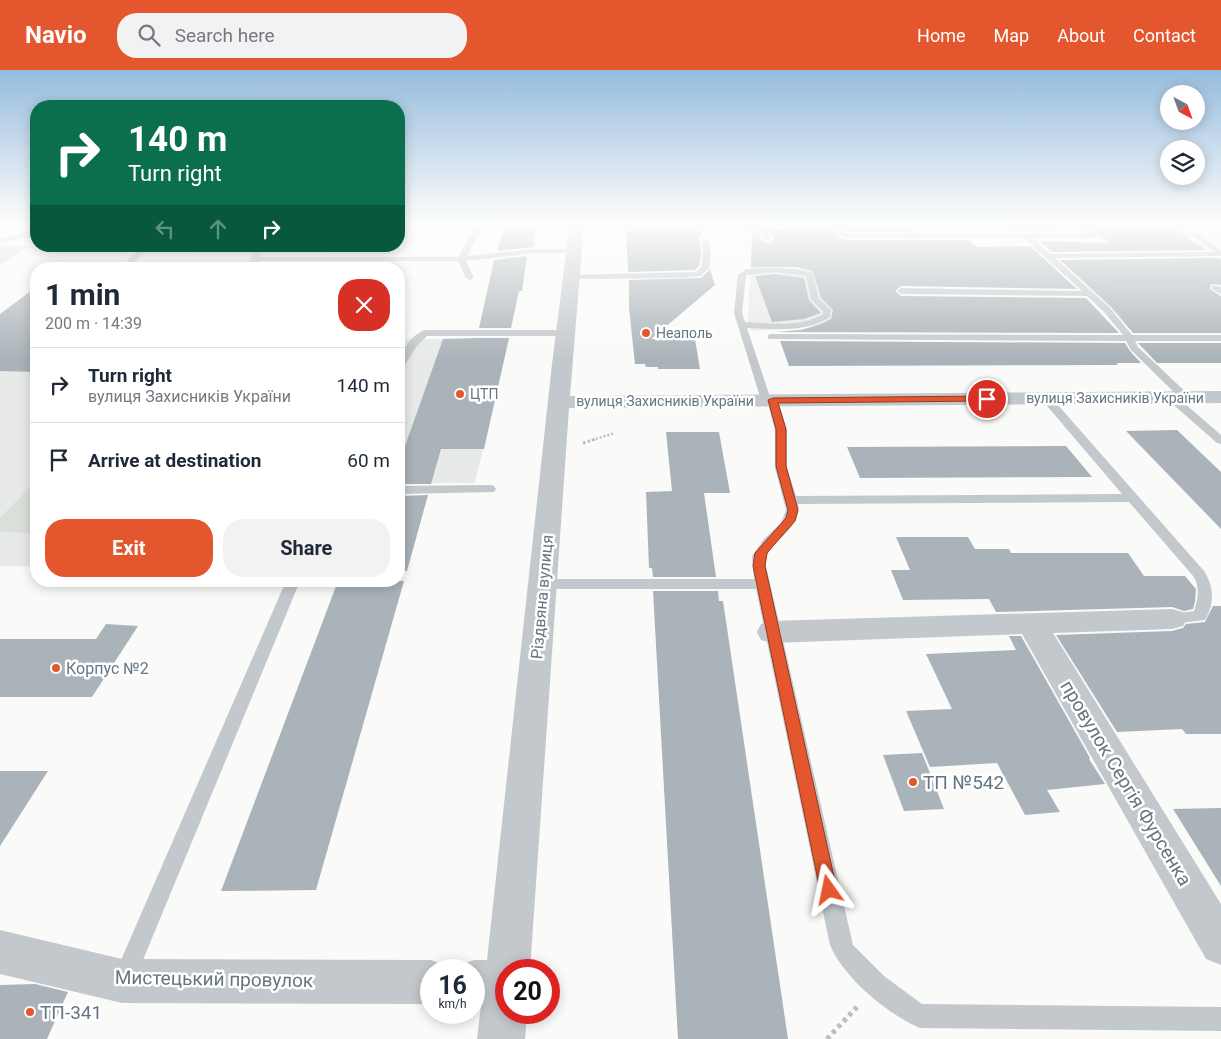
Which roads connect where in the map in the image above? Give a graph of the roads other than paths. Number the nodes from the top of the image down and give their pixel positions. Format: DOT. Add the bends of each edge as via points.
graph roads {
  1 [pos="465,268"];
  2 [pos="572,268"];
  3 [pos="656,268"];
  4 [pos="705,268"];
  5 [pos="1062,268"];
  6 [pos="470,278"];
  7 [pos="901,291"];
  8 [pos="1091,294"];
  9 [pos="741,325"];
  10 [pos="565,333"];
  11 [pos="1128,336"];
  12 [pos="771,337"];
  13 [pos="1221,338"];
  14 [pos="405,357"];
  15 [pos="1221,397"];
  16 [pos="1046,398"];
  17 [pos="1179,398"];
  18 [pos="769,400"];
  19 [pos="559,402"];
  20 [pos="1221,441"];
  21 [pos="490,489"];
  22 [pos="405,490"];
  23 [pos="1132,498"];
  24 [pos="791,500"];
  25 [pos="543,584"];
  26 [pos="762,584"];
  27 [pos="290,587"];
  28 [pos="1172,619"];
  29 [pos="1031,623"];
  30 [pos="772,632"];
  31 [pos="1221,944"];
  32 [pos="0,952"];
  33 [pos="509,959"];
  34 [pos="122,981"];
  35 [pos="420,982"];
  36 [pos="1221,1019"];
  37 [pos="502,1024"];
  38 [pos="501,1039"];
  1 -- 6 [label="lane"];
  2 -- 10 [label="street, Різдвяна вулиця"];
  3 -- 4 [label="lane" via="682,276 698,274"];
  5 -- 8 [label="lane"];
  7 -- 8 [label="lane"];
  8 -- 11 [label="lane"];
  9 -- 9 [label="lane" via="738,313 742,274 752,270 810,275 815,300 828,312 822,319 805,324"];
  9 -- 18 [label="lane"];
  10 -- 14 [label="lane" via="426,334 413,344"];
  10 -- 19 [label="street, Різдвяна вулиця"];
  11 -- 12 [label="lane"];
  11 -- 13 [label="lane"];
  11 -- 17 [label="lane" via="1134,348"];
  15 -- 17 [label="street, вулиця Захисників України"];
  16 -- 17 [label="street, вулиця Захисників України"];
  16 -- 18 [label="street, вулиця Захисників України"];
  16 -- 23 [label="lane"];
  17 -- 20 [label="lane"];
  18 -- 19 [label="street, вулиця Захисників України"];
  18 -- 24 [label="lane" via="781,429 781,466"];
  19 -- 25 [label="street, Різдвяна вулиця"];
  21 -- 22 [label="lane"];
  23 -- 24 [label="lane"];
  23 -- 28 [label="lane" via="1199,574 1206,587 1200,616"];
  24 -- 26 [label="lane" via="791,519 759,557"];
  25 -- 26 [label="lane"];
  25 -- 33 [label="street, Різдвяна вулиця"];
  26 -- 30 [label="lane"];
  27 -- 34 [label="lane"];
  28 -- 29 [label="street"];
  29 -- 30 [label="street"];
  29 -- 31 [label="street, провулок Сергія Фурсенка"];
  30 -- 36 [label="lane" via="842,951 851,962 920,1016"];
  32 -- 34 [label="street, Мистецький провулок"];
  34 -- 35 [label="street, Мистецький провулок"];
  37 -- 38 [label="street"];
}
